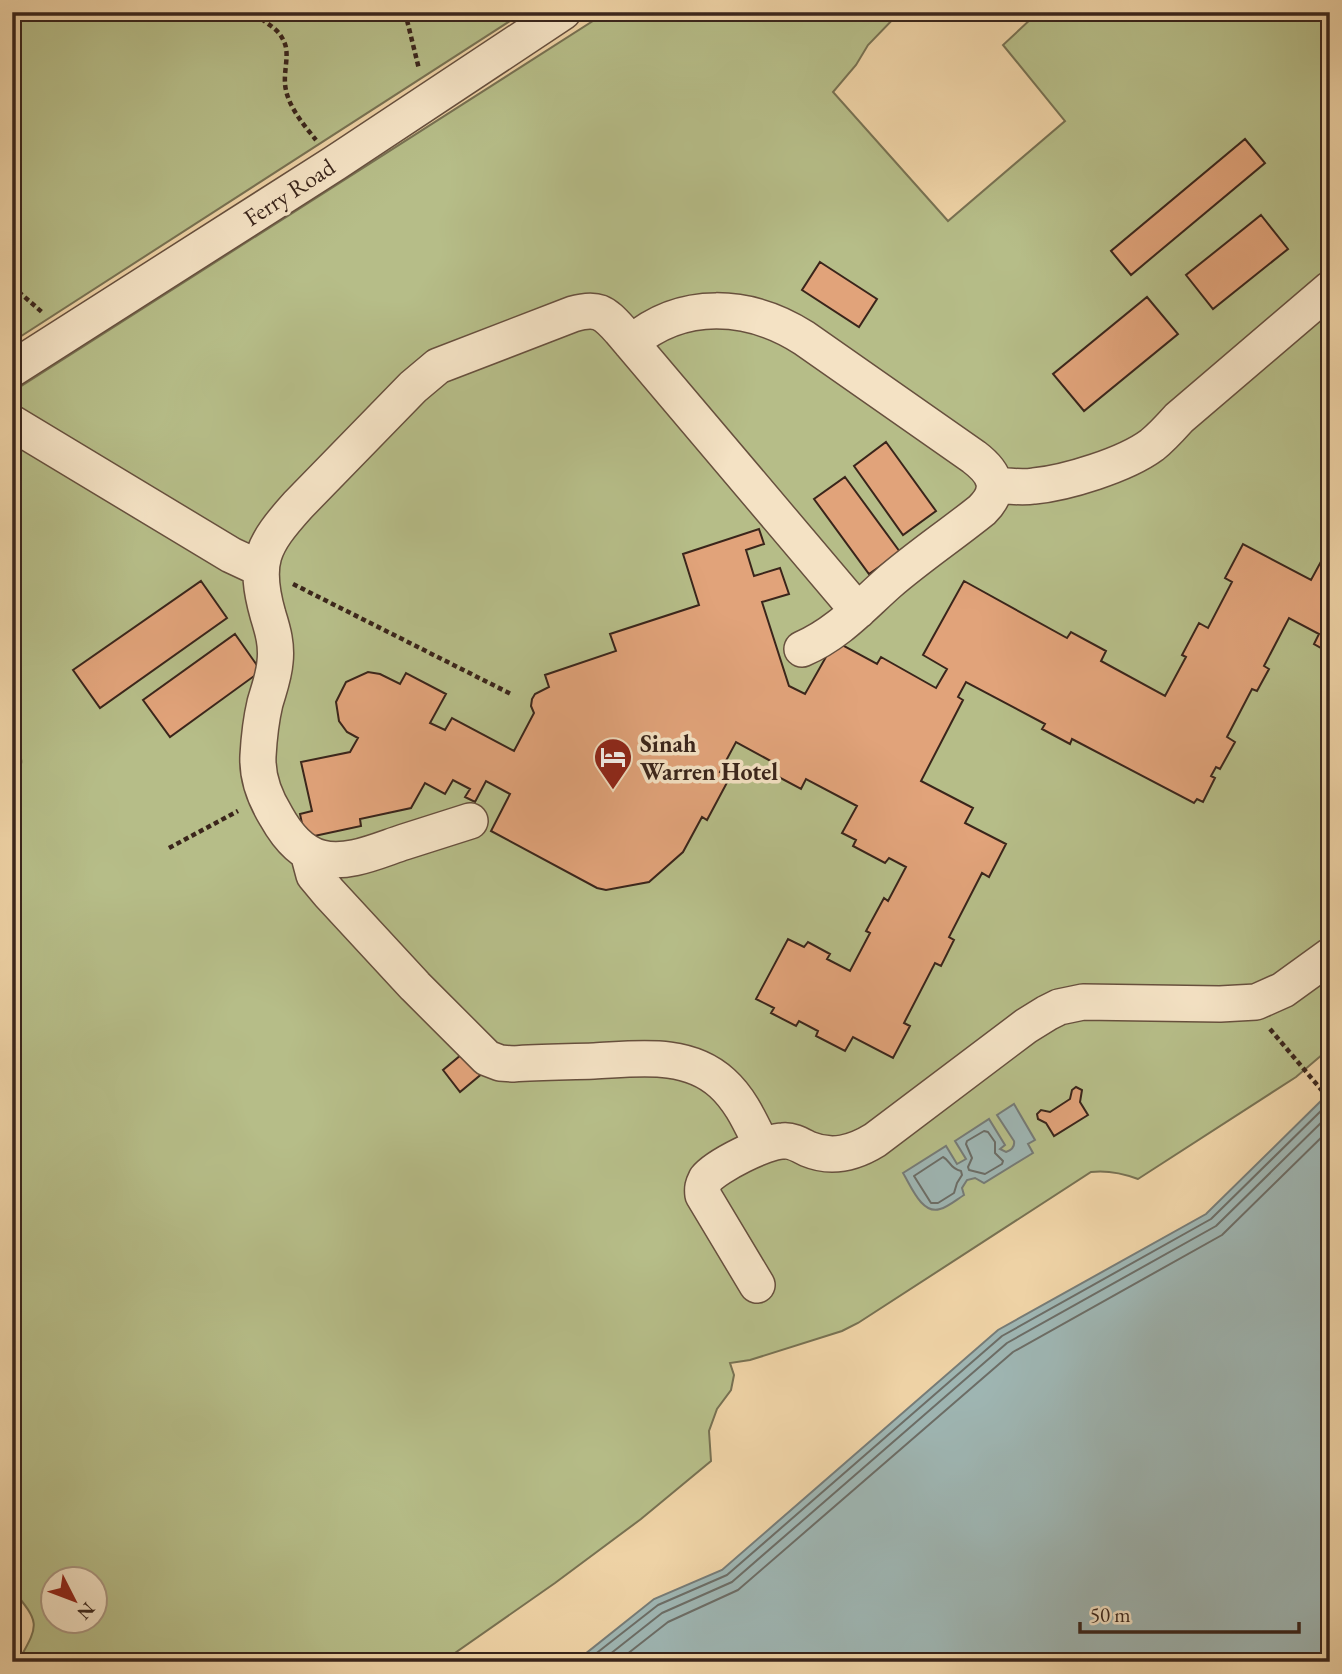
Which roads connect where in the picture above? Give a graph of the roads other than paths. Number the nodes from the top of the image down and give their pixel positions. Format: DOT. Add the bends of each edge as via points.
graph roads {
  1 [pos="563,12"];
  2 [pos="1330,289"];
  3 [pos="631,343"];
  4 [pos="12,369"];
  5 [pos="12,423"];
  6 [pos="995,485"];
  7 [pos="261,569"];
  8 [pos="858,611"];
  9 [pos="802,649"];
  10 [pos="470,821"];
  11 [pos="311,855"];
  12 [pos="1330,956"];
  13 [pos="762,1146"];
  14 [pos="757,1285"];
  1 -- 4 [label="street, Ferry Road"];
  2 -- 6 [label="street" via="1142,452 1060,481 1031,487"];
  3 -- 6 [label="street" via="662,322 690,314 730,311 771,321 804,338 974,457 988,468"];
  3 -- 7 [label="street" via="608,318 589,310 438,366 412,387 282,523 266,547"];
  3 -- 8 [label="street"];
  5 -- 7 [label="street" via="240,561"];
  6 -- 8 [label="street" via="982,510"];
  7 -- 11 [label="street" via="276,652 262,716 259,771 273,811 286,832"];
  8 -- 9 [label="street" via="837,630"];
  10 -- 11 [label="street" via="353,857 330,860"];
  11 -- 13 [label="street" via="314,875 329,893 487,1058 513,1064 649,1058 683,1062 724,1084"];
  12 -- 13 [label="street" via="1283,990 1256,1002 1059,1007 856,1150 827,1154 784,1140"];
  13 -- 14 [label="street" via="710,1175 702,1188"];
}
